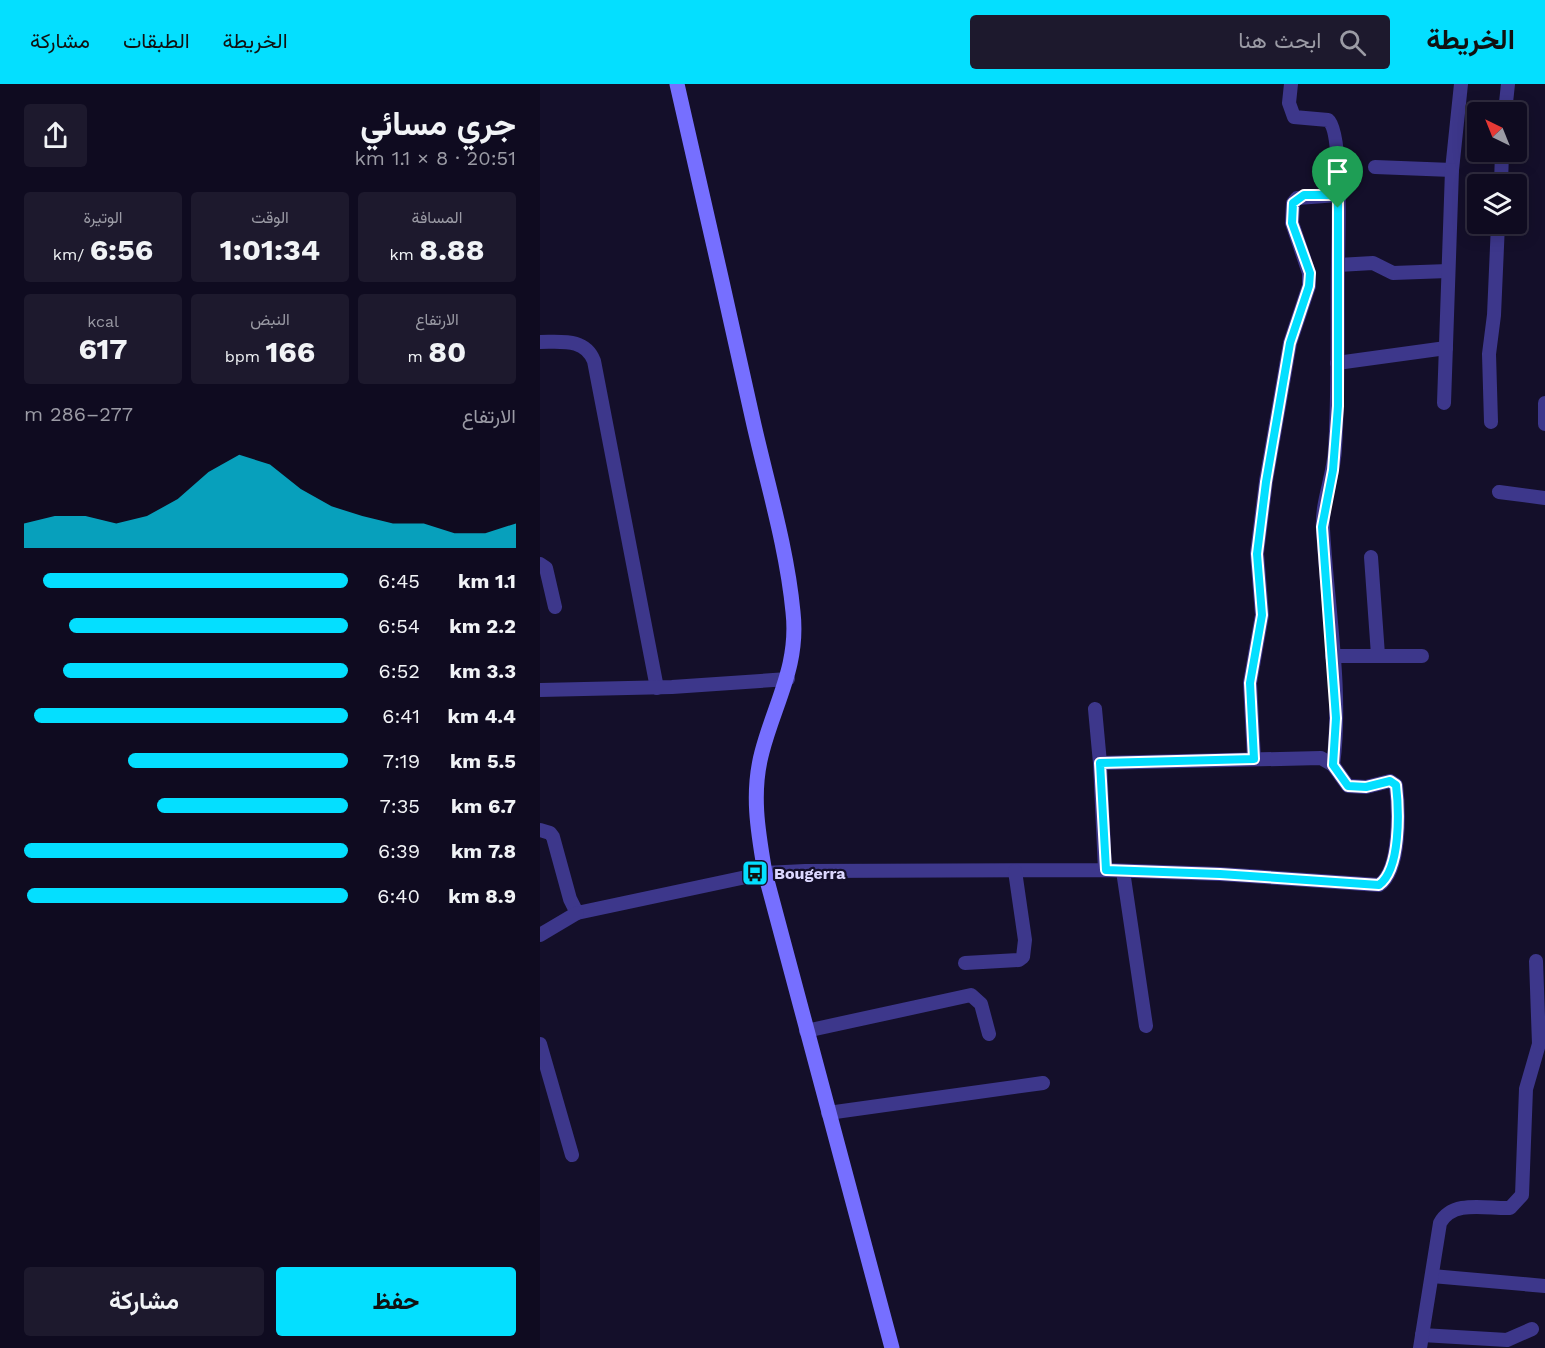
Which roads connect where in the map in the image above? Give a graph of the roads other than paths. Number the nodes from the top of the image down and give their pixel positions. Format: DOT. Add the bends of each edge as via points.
graph roads {
  1 [pos="677,84"];
  2 [pos="1291,84"];
  3 [pos="1461,84"];
  4 [pos="1508,84"];
  5 [pos="1506,102"];
  6 [pos="1375,167"];
  7 [pos="1452,170"];
  8 [pos="1338,195"];
  9 [pos="1498,234"];
  10 [pos="1338,265"];
  11 [pos="1448,271"];
  12 [pos="540,342"];
  13 [pos="1446,348"];
  14 [pos="1337,363"];
  15 [pos="1444,403"];
  16 [pos="1545,403"];
  17 [pos="1491,422"];
  18 [pos="1545,424"];
  19 [pos="1499,492"];
  20 [pos="1545,498"];
  21 [pos="1371,557"];
  22 [pos="540,564"];
  23 [pos="555,607"];
  24 [pos="1378,655"];
  25 [pos="1332,656"];
  26 [pos="1422,656"];
  27 [pos="788,679"];
  28 [pos="657,688"];
  29 [pos="540,690"];
  30 [pos="1095,709"];
  31 [pos="1254,759"];
  32 [pos="1100,763"];
  33 [pos="1333,765"];
  34 [pos="540,830"];
  35 [pos="1106,870"];
  36 [pos="1015,871"];
  37 [pos="1123,871"];
  38 [pos="765,873"];
  39 [pos="577,913"];
  40 [pos="540,935"];
  41 [pos="1536,962"];
  42 [pos="964,963"];
  43 [pos="1146,1026"];
  44 [pos="806,1031"];
  45 [pos="989,1034"];
  46 [pos="540,1044"];
  47 [pos="545,1083"];
  48 [pos="1043,1083"];
  49 [pos="828,1113"];
  50 [pos="572,1155"];
  51 [pos="1432,1276"];
  52 [pos="1545,1286"];
  53 [pos="1532,1329"];
  54 [pos="1421,1342"];
  55 [pos="892,1348"];
  1 -- 27 [label="main road" via="789,588 794,638"];
  2 -- 8 [label="street" via="1288,103 1294,117 1328,120 1334,127"];
  3 -- 7 [label="street"];
  4 -- 5 [label="street"];
  6 -- 7 [label="street"];
  7 -- 11 [label="street"];
  8 -- 10 [label="street"];
  8 -- 31 [label="street" via="1297,198 1291,214 1310,273 1290,343 1260,533 1257,564 1262,615 1250,683"];
  9 -- 17 [label="street" via="1489,346"];
  10 -- 11 [label="street" via="1373,263 1393,273"];
  10 -- 14 [label="street"];
  11 -- 13 [label="street"];
  12 -- 28 [label="street" via="577,343 591,351"];
  13 -- 14 [label="street"];
  13 -- 15 [label="street"];
  14 -- 25 [label="street" via="1335,452 1322,527"];
  16 -- 18 [label="street"];
  19 -- 20 [label="street"];
  21 -- 24 [label="street"];
  22 -- 23 [label="street" via="546,568"];
  24 -- 25 [label="street"];
  24 -- 26 [label="street"];
  25 -- 33 [label="street" via="1336,718"];
  27 -- 28 [label="street"];
  27 -- 38 [label="main road" via="762,752 756,790 756,821"];
  28 -- 29 [label="street"];
  30 -- 32 [label="street"];
  31 -- 32 [label="street"];
  31 -- 33 [label="street" via="1321,758"];
  32 -- 35 [label="street"];
  33 -- 37 [label="street" via="1348,786 1366,787 1390,781 1396,785 1396,848 1388,875 1379,885"];
  34 -- 39 [label="street" via="553,837"];
  35 -- 36 [label="street"];
  35 -- 37 [label="street"];
  36 -- 38 [label="street"];
  36 -- 42 [label="street" via="1025,940 1023,957"];
  37 -- 43 [label="street"];
  38 -- 39 [label="street"];
  38 -- 44 [label="main road"];
  39 -- 40 [label="street"];
  41 -- 51 [label="street" via="1539,1044 1526,1089 1522,1195 1510,1208 1459,1208 1444,1216"];
  44 -- 45 [label="street" via="971,995 981,1005"];
  44 -- 49 [label="main road"];
  46 -- 47 [label="street"];
  47 -- 50 [label="street"];
  48 -- 49 [label="street"];
  49 -- 55 [label="main road"];
  51 -- 52 [label="street"];
  51 -- 54 [label="street"];
  53 -- 54 [label="street" via="1507,1340"];
}
